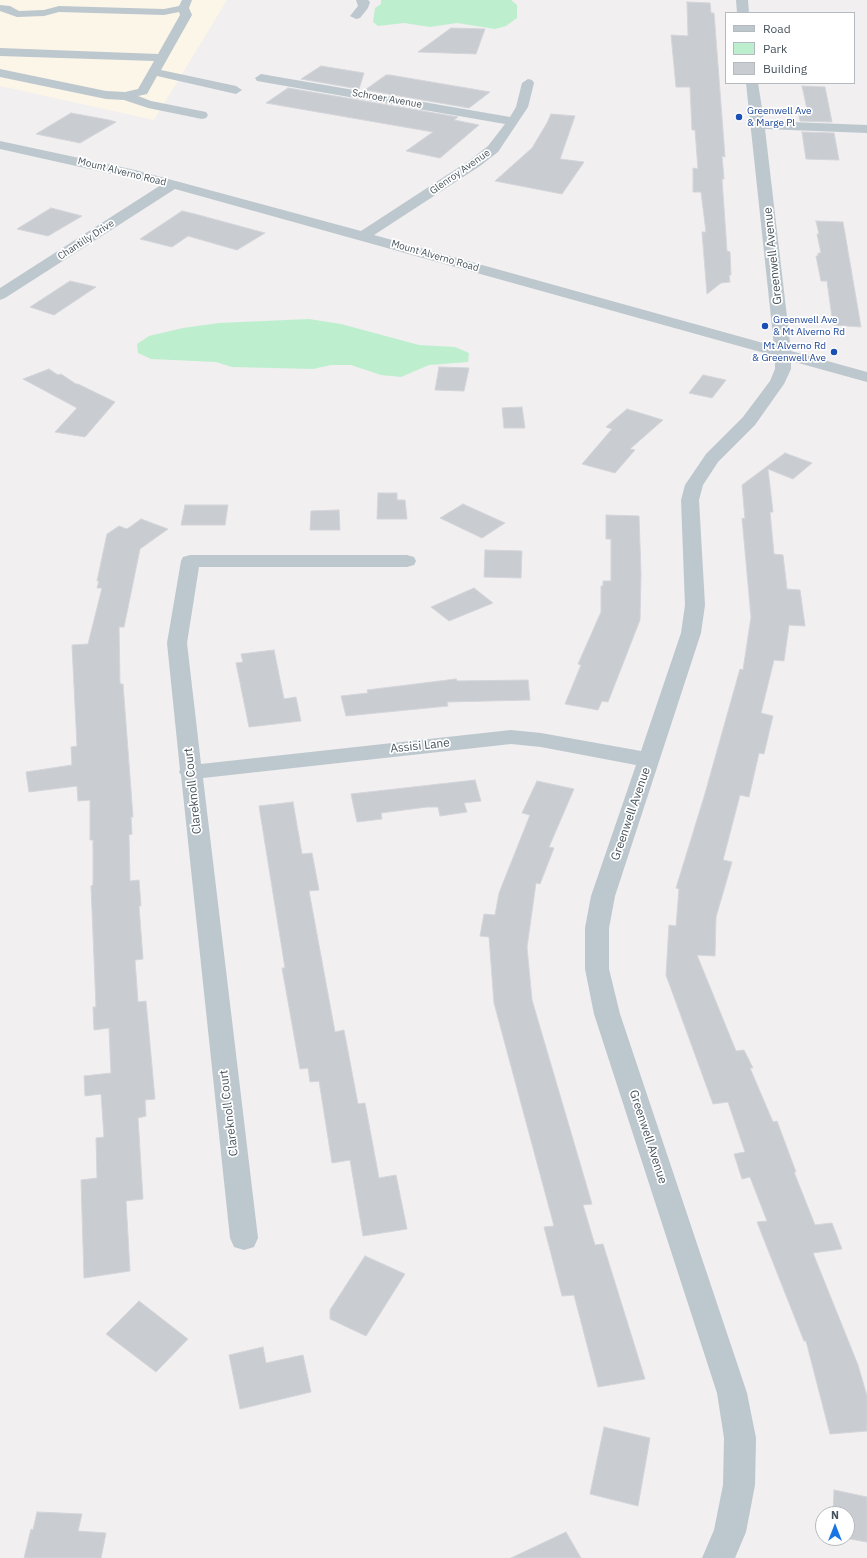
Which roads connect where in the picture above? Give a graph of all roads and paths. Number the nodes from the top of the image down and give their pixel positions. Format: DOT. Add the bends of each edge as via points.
graph roads {
  1 [pos="360,0"];
  2 [pos="742,0"];
  3 [pos="62,4"];
  4 [pos="185,4"];
  5 [pos="6,5"];
  6 [pos="743,12"];
  7 [pos="356,16"];
  8 [pos="0,52"];
  9 [pos="162,58"];
  10 [pos="154,72"];
  11 [pos="0,73"];
  12 [pos="261,78"];
  13 [pos="528,83"];
  14 [pos="752,84"];
  15 [pos="147,85"];
  16 [pos="161,88"];
  17 [pos="236,90"];
  18 [pos="126,96"];
  19 [pos="202,115"];
  20 [pos="512,121"];
  21 [pos="758,125"];
  22 [pos="867,129"];
  23 [pos="0,145"];
  24 [pos="171,185"];
  25 [pos="363,236"];
  26 [pos="0,295"];
  27 [pos="783,354"];
  28 [pos="867,377"];
  29 [pos="407,561"];
  30 [pos="649,760"];
  31 [pos="190,772"];
  32 [pos="244,1238"];
  33 [pos="718,1558"];
  1 -- 7 [label="street" via="364,2 364,6"];
  2 -- 6 [label="street"];
  3 -- 4 [label="street" via="164,12"];
  3 -- 5 [label="street" via="44,13 30,14 17,14"];
  4 -- 9 [label="street" via="186,14"];
  8 -- 9 [label="street"];
  9 -- 10 [label="street"];
  10 -- 15 [label="street"];
  10 -- 17 [label="street"];
  11 -- 18 [label="street" via="106,95"];
  12 -- 20 [label="street, Schroer Avenue"];
  13 -- 20 [label="street, Glenroy Avenue" via="522,107"];
  14 -- 21 [label="street, Greenwell Avenue"];
  15 -- 16 [label="street"];
  15 -- 18 [label="street" via="143,91"];
  18 -- 19 [label="street" via="148,104"];
  20 -- 25 [label="street, Glenroy Avenue" via="493,148 475,163"];
  21 -- 22 [label="street"];
  21 -- 27 [label="street, Greenwell Avenue"];
  23 -- 24 [label="street, Mount Alverno Road" via="130,173"];
  24 -- 25 [label="street, Mount Alverno Road"];
  24 -- 26 [label="street, Chantilly Drive"];
  25 -- 27 [label="street, Mount Alverno Road"];
  27 -- 28 [label="street, Mount Alverno Road"];
  27 -- 30 [label="street, Greenwell Avenue" via="783,369 778,381 749,420 702,471 694,485 690,500 694,605 691,633"];
  29 -- 31 [label="street, Clareknoll Court" via="190,561 177,643"];
  30 -- 31 [label="street, Assisi Lane" via="541,740 511,738 481,739"];
  30 -- 33 [label="street, Greenwell Avenue" via="603,896 597,928 597,969 607,1014 732,1393 740,1438 739,1485 730,1532"];
  31 -- 32 [label="street, Clareknoll Court"];
}
